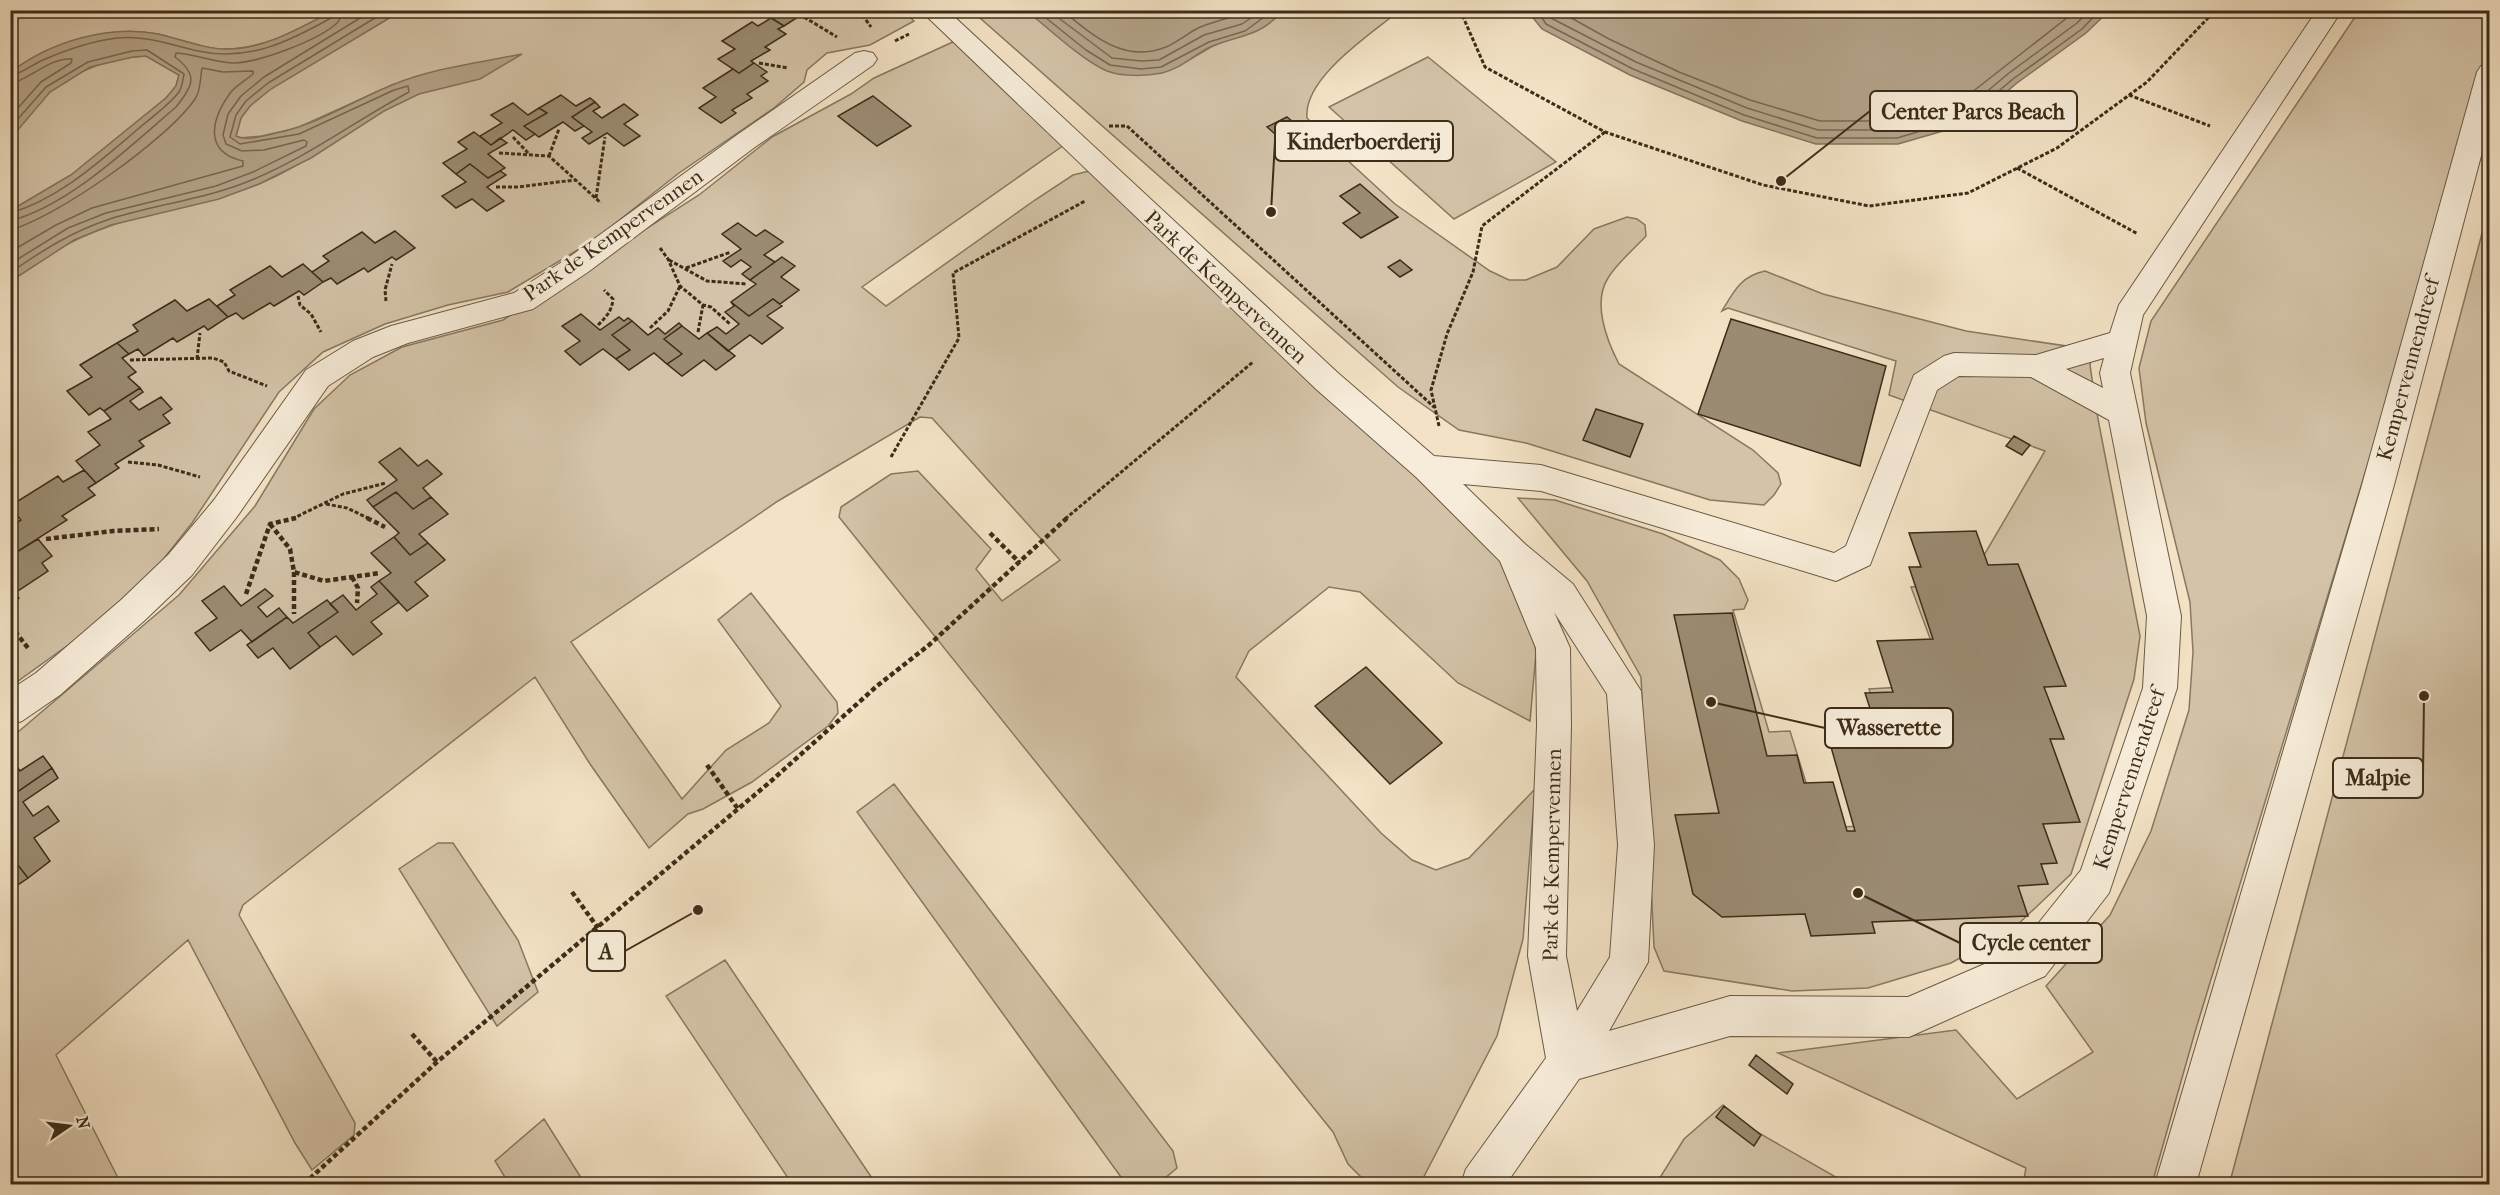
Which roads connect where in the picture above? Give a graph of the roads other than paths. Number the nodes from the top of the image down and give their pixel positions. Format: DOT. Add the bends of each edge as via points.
graph roads {
  1 [pos="2330,10"];
  2 [pos="936,14"];
  3 [pos="864,59"];
  4 [pos="2490,72"];
  5 [pos="2122,341"];
  6 [pos="2036,366"];
  7 [pos="2124,414"];
  8 [pos="1427,468"];
  9 [pos="1514,554"];
  10 [pos="10,710"];
  11 [pos="1567,1063"];
  12 [pos="1481,1185"];
  13 [pos="2175,1185"];
  1 -- 5 [label="street, Kempervennendreef" via="2129,313"];
  2 -- 8 [label="street, Park de Kempervennen" via="1281,338"];
  3 -- 10 [label="street, Park de Kempervennen" via="523,301 401,334 348,357 317,378 180,565 48,684"];
  4 -- 13 [label="street, Kempervennendreef" via="2378,484"];
  5 -- 6 [label="street"];
  5 -- 7 [label="street, Kempervennendreef" via="2115,373"];
  6 -- 7 [label="street"];
  6 -- 8 [label="street" via="1954,364 1925,383 1859,555 1836,567 1541,477"];
  7 -- 11 [label="street, Kempervennendreef" via="2164,616 2160,688 2096,880 2031,963 1909,1017 1730,1016"];
  8 -- 9 [label="street, Park de Kempervennen"];
  9 -- 11 [label="street, Park de Kempervennen" via="1553,648 1547,956"];
  9 -- 11 [label="street, Park de Kempervennen" via="1561,594 1624,691 1636,845 1629,962"];
  11 -- 12 [label="street"];
}
